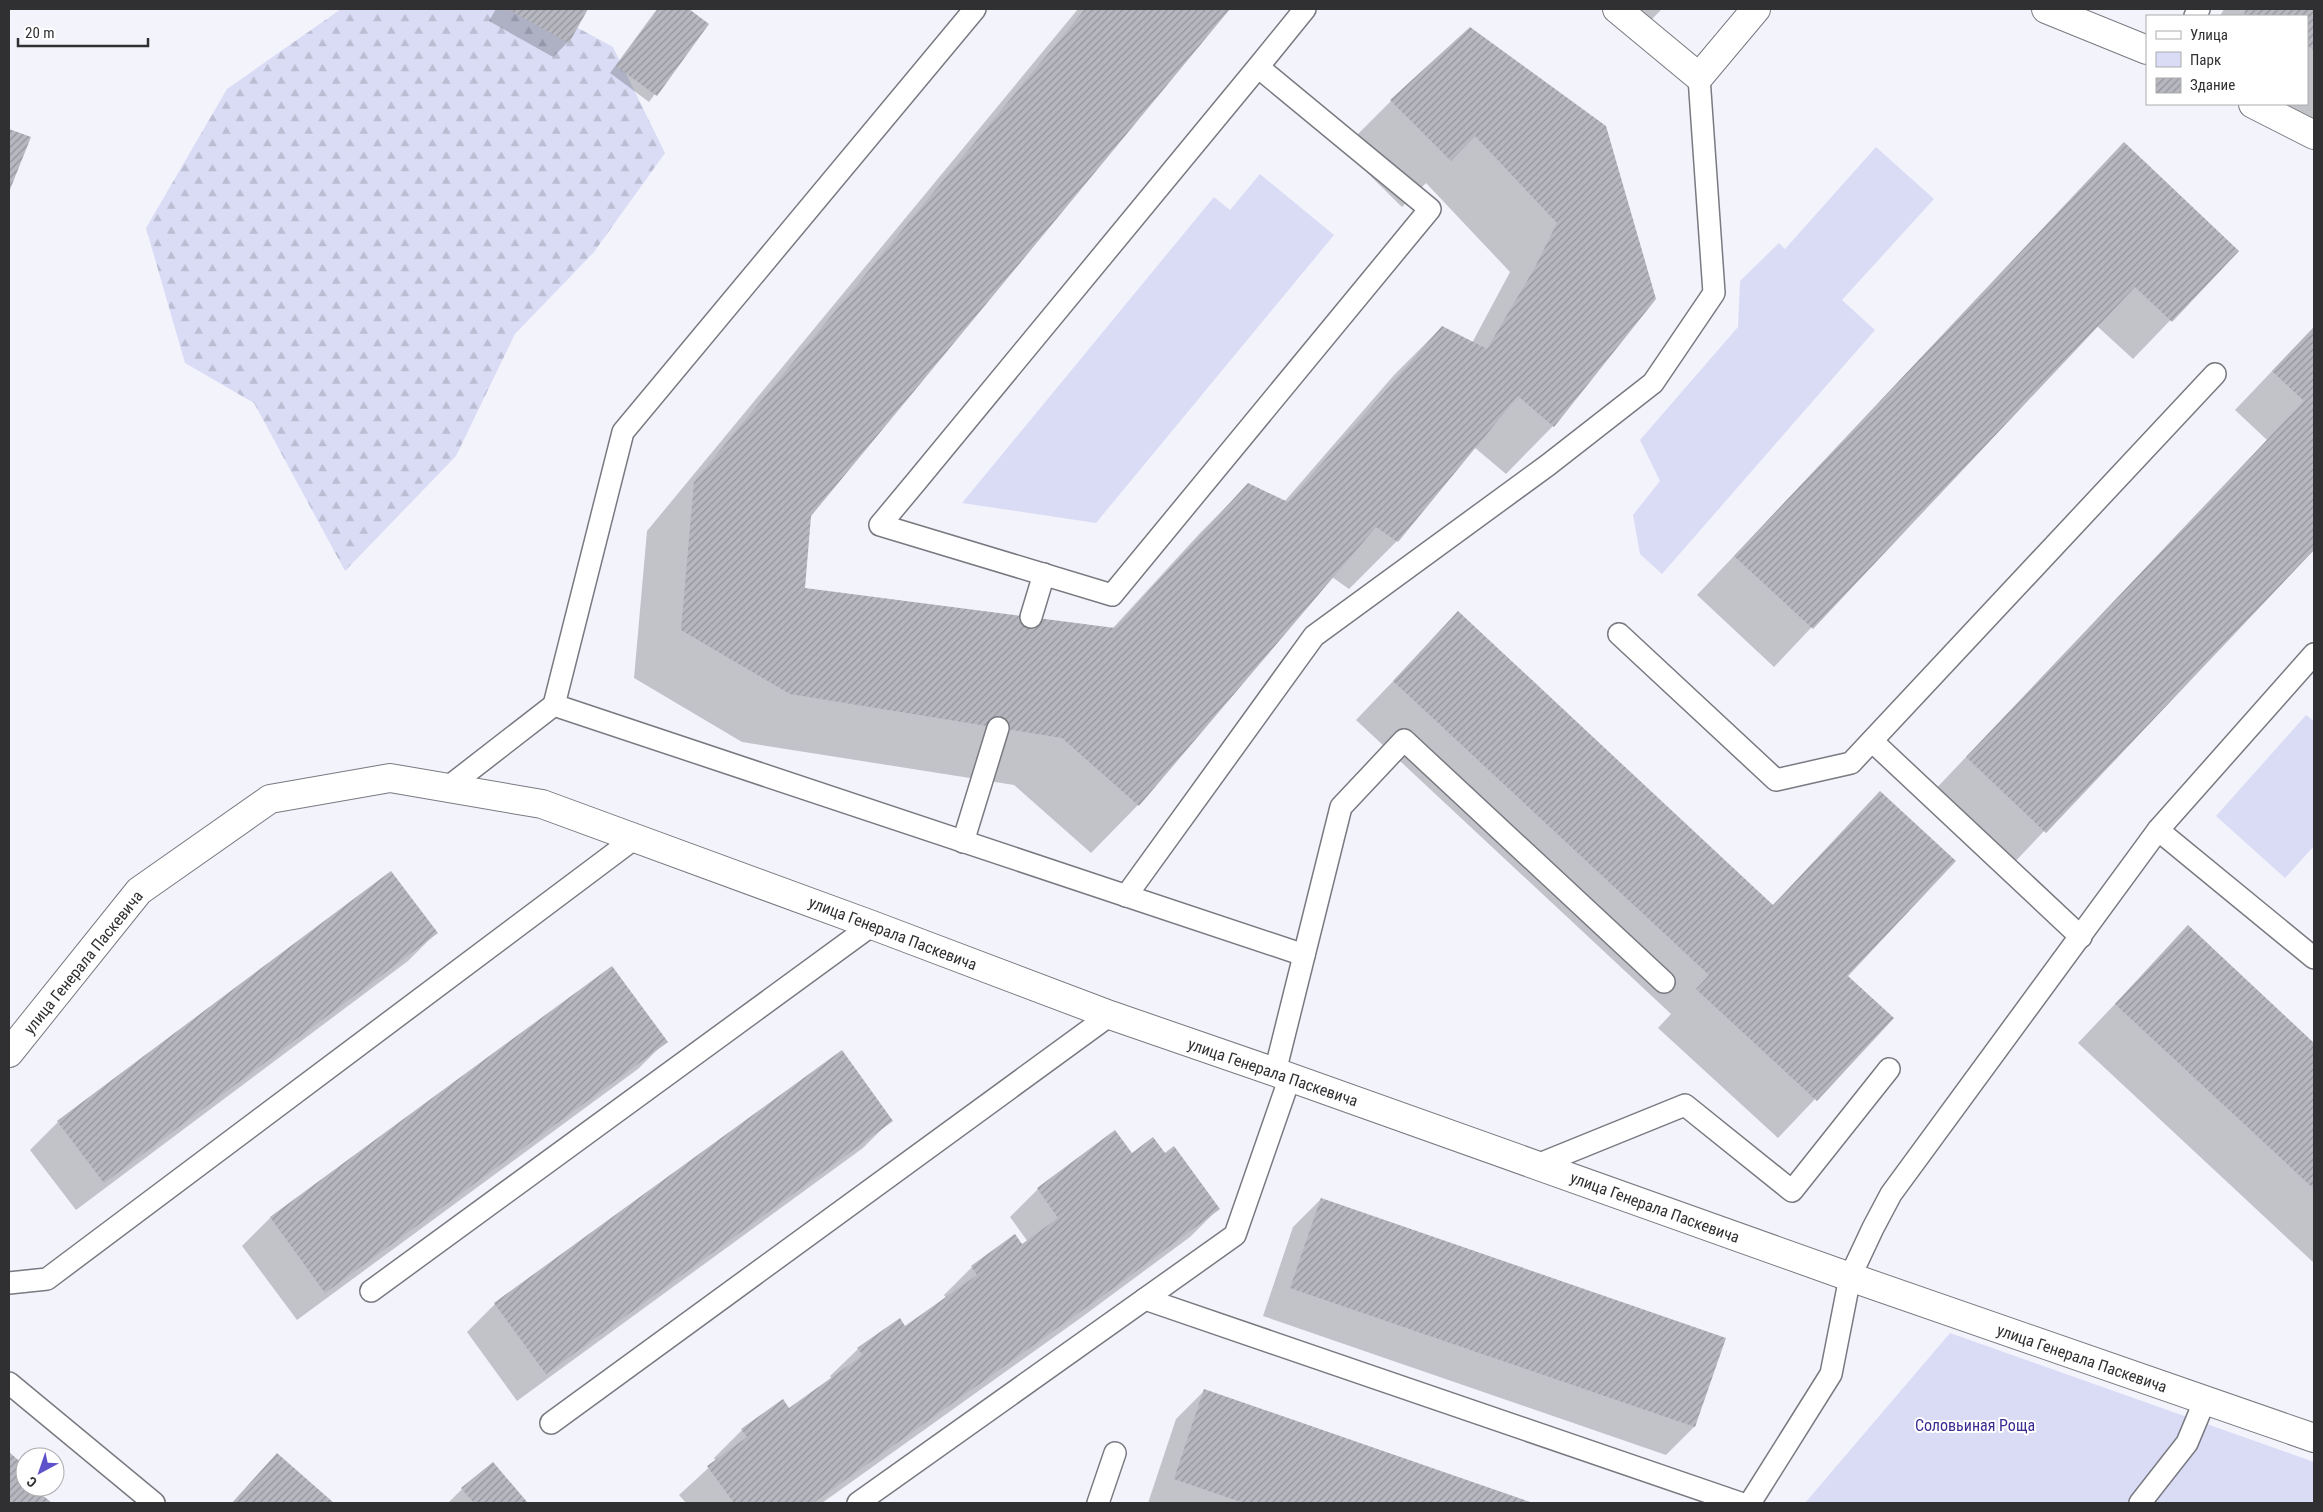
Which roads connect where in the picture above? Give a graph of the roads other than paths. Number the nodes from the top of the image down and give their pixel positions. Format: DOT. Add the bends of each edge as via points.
graph roads {
  1 [pos="976,9"];
  2 [pos="1305,9"];
  3 [pos="1617,9"];
  4 [pos="1756,9"];
  5 [pos="2046,9"];
  6 [pos="2146,50"];
  7 [pos="1258,67"];
  8 [pos="1699,77"];
  9 [pos="2255,105"];
  10 [pos="2314,135"];
  11 [pos="2215,374"];
  12 [pos="1044,574"];
  13 [pos="1031,617"];
  14 [pos="1619,634"];
  15 [pos="2314,654"];
  16 [pos="554,705"];
  17 [pos="998,728"];
  18 [pos="1872,741"];
  19 [pos="448,788"];
  20 [pos="2158,830"];
  21 [pos="635,838"];
  22 [pos="963,842"];
  23 [pos="1126,896"];
  24 [pos="872,925"];
  25 [pos="2081,937"];
  26 [pos="1304,956"];
  27 [pos="2314,958"];
  28 [pos="1664,982"];
  29 [pos="1110,1015"];
  30 [pos="9,1053"];
  31 [pos="1889,1069"];
  32 [pos="1282,1074"];
  33 [pos="1537,1165"];
  34 [pos="1850,1277"];
  35 [pos="9,1283"];
  36 [pos="372,1291"];
  37 [pos="1145,1299"];
  38 [pos="9,1383"];
  39 [pos="2204,1400"];
  40 [pos="551,1423"];
  41 [pos="2314,1438"];
  42 [pos="1115,1453"];
  43 [pos="154,1503"];
  44 [pos="858,1503"];
  45 [pos="1098,1503"];
  46 [pos="1740,1503"];
  47 [pos="1750,1503"];
  48 [pos="2140,1503"];
  1 -- 16 [label="lane" via="624,432"];
  2 -- 7 [label="lane"];
  3 -- 8 [label="street"];
  4 -- 8 [label="street"];
  5 -- 6 [label="street"];
  7 -- 12 [label="lane" via="880,525"];
  7 -- 12 [label="lane" via="1430,209 1112,595"];
  8 -- 23 [label="lane" via="1714,293 1653,383 1548,465 1314,636"];
  9 -- 10 [label="street"];
  11 -- 18 [label="lane"];
  12 -- 13 [label="lane"];
  14 -- 18 [label="lane" via="1776,780 1852,763"];
  15 -- 20 [label="lane"];
  16 -- 19 [label="lane"];
  16 -- 22 [label="lane"];
  17 -- 22 [label="lane"];
  18 -- 25 [label="lane"];
  19 -- 21 [label="street, улица Генерала Паскевича" via="542,804"];
  19 -- 30 [label="street, улица Генерала Паскевича" via="390,778 270,799 138,891"];
  20 -- 25 [label="lane"];
  20 -- 27 [label="lane"];
  21 -- 24 [label="street, улица Генерала Паскевича"];
  21 -- 35 [label="lane" via="47,1279"];
  22 -- 23 [label="lane"];
  23 -- 26 [label="lane"];
  24 -- 29 [label="street, улица Генерала Паскевича"];
  24 -- 36 [label="lane"];
  25 -- 34 [label="lane" via="1891,1194"];
  26 -- 28 [label="lane" via="1341,807 1404,740"];
  26 -- 32 [label="lane"];
  29 -- 32 [label="street, улица Генерала Паскевича"];
  29 -- 40 [label="lane"];
  31 -- 33 [label="lane" via="1792,1191 1685,1105"];
  32 -- 33 [label="street, улица Генерала Паскевича"];
  32 -- 37 [label="lane" via="1235,1235"];
  33 -- 34 [label="street, улица Генерала Паскевича"];
  34 -- 39 [label="street, улица Генерала Паскевича"];
  34 -- 47 [label="lane" via="1831,1374"];
  37 -- 44 [label="lane"];
  37 -- 46 [label="lane"];
  38 -- 43 [label="lane"];
  39 -- 41 [label="street, улица Генерала Паскевича"];
  39 -- 48 [label="lane" via="2187,1443"];
  42 -- 45 [label="lane"];
}
